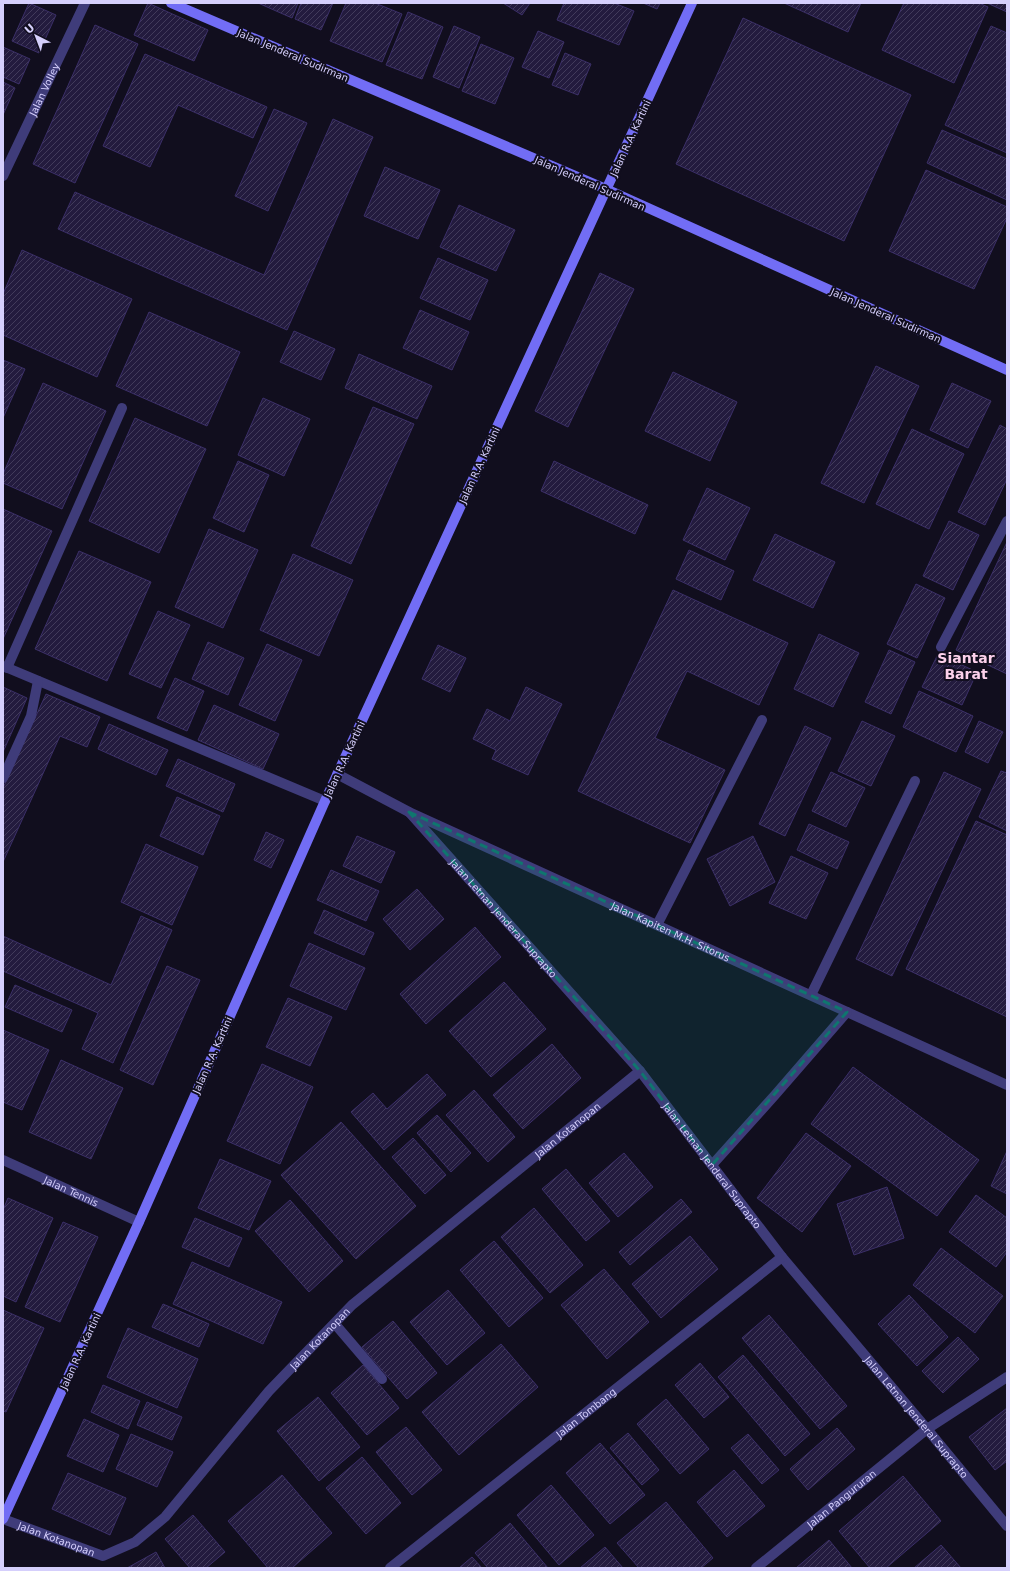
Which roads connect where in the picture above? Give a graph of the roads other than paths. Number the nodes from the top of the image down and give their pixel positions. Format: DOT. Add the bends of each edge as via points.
graph roads {
  1 [pos="85,3"];
  2 [pos="171,3"];
  3 [pos="692,3"];
  4 [pos="3,176"];
  5 [pos="606,189"];
  6 [pos="1007,370"];
  7 [pos="122,408"];
  8 [pos="1007,521"];
  9 [pos="941,647"];
  10 [pos="5,667"];
  11 [pos="38,681"];
  12 [pos="762,720"];
  13 [pos="337,774"];
  14 [pos="3,778"];
  15 [pos="915,781"];
  16 [pos="325,801"];
  17 [pos="409,812"];
  18 [pos="657,925"];
  19 [pos="811,995"];
  20 [pos="847,1012"];
  21 [pos="640,1071"];
  22 [pos="1007,1085"];
  23 [pos="3,1160"];
  24 [pos="712,1165"];
  25 [pos="139,1222"];
  26 [pos="782,1257"];
  27 [pos="335,1324"];
  28 [pos="1007,1377"];
  29 [pos="382,1379"];
  30 [pos="927,1429"];
  31 [pos="3,1519"];
  32 [pos="1007,1526"];
  33 [pos="390,1568"];
  34 [pos="756,1568"];
  1 -- 4 [label="street, Jalan Volley"];
  2 -- 5 [label="street, Jalan Jenderal Sudirman"];
  3 -- 5 [label="street, Jalan R.A. Kartini"];
  5 -- 6 [label="street, Jalan Jenderal Sudirman"];
  5 -- 13 [label="street, Jalan R.A. Kartini"];
  7 -- 10 [label="street"];
  8 -- 9 [label="street"];
  10 -- 11 [label="street"];
  11 -- 14 [label="street" via="31,716"];
  11 -- 16 [label="street"];
  12 -- 18 [label="street"];
  13 -- 16 [label="street, Jalan R.A. Kartini"];
  13 -- 17 [label="street, Jalan Kapiten M.H. Sitorus"];
  15 -- 19 [label="street"];
  16 -- 25 [label="street, Jalan R.A. Kartini"];
  17 -- 18 [label="street, Jalan Kapiten M.H. Sitorus"];
  17 -- 21 [label="street, Jalan Letnan Jenderal Suprapto"];
  18 -- 19 [label="street, Jalan Kapiten M.H. Sitorus"];
  19 -- 20 [label="street, Jalan Kapiten M.H. Sitorus"];
  20 -- 22 [label="street, Jalan Kapiten M.H. Sitorus"];
  20 -- 24 [label="street"];
  21 -- 24 [label="street, Jalan Letnan Jenderal Suprapto"];
  21 -- 27 [label="street, Jalan Kotanopan" via="425,1244 352,1305"];
  23 -- 25 [label="street, Jalan Tennis"];
  24 -- 26 [label="street, Jalan Letnan Jenderal Suprapto"];
  25 -- 31 [label="street, Jalan R.A. Kartini"];
  26 -- 30 [label="street, Jalan Letnan Jenderal Suprapto"];
  26 -- 33 [label="street, Jalan Tombang"];
  27 -- 29 [label="street"];
  27 -- 31 [label="street, Jalan Kotanopan" via="269,1391 165,1516 135,1542 103,1556"];
  28 -- 30 [label="street, Jalan Pangururan"];
  30 -- 32 [label="street, Jalan Letnan Jenderal Suprapto"];
  30 -- 34 [label="street, Jalan Pangururan"];
}
